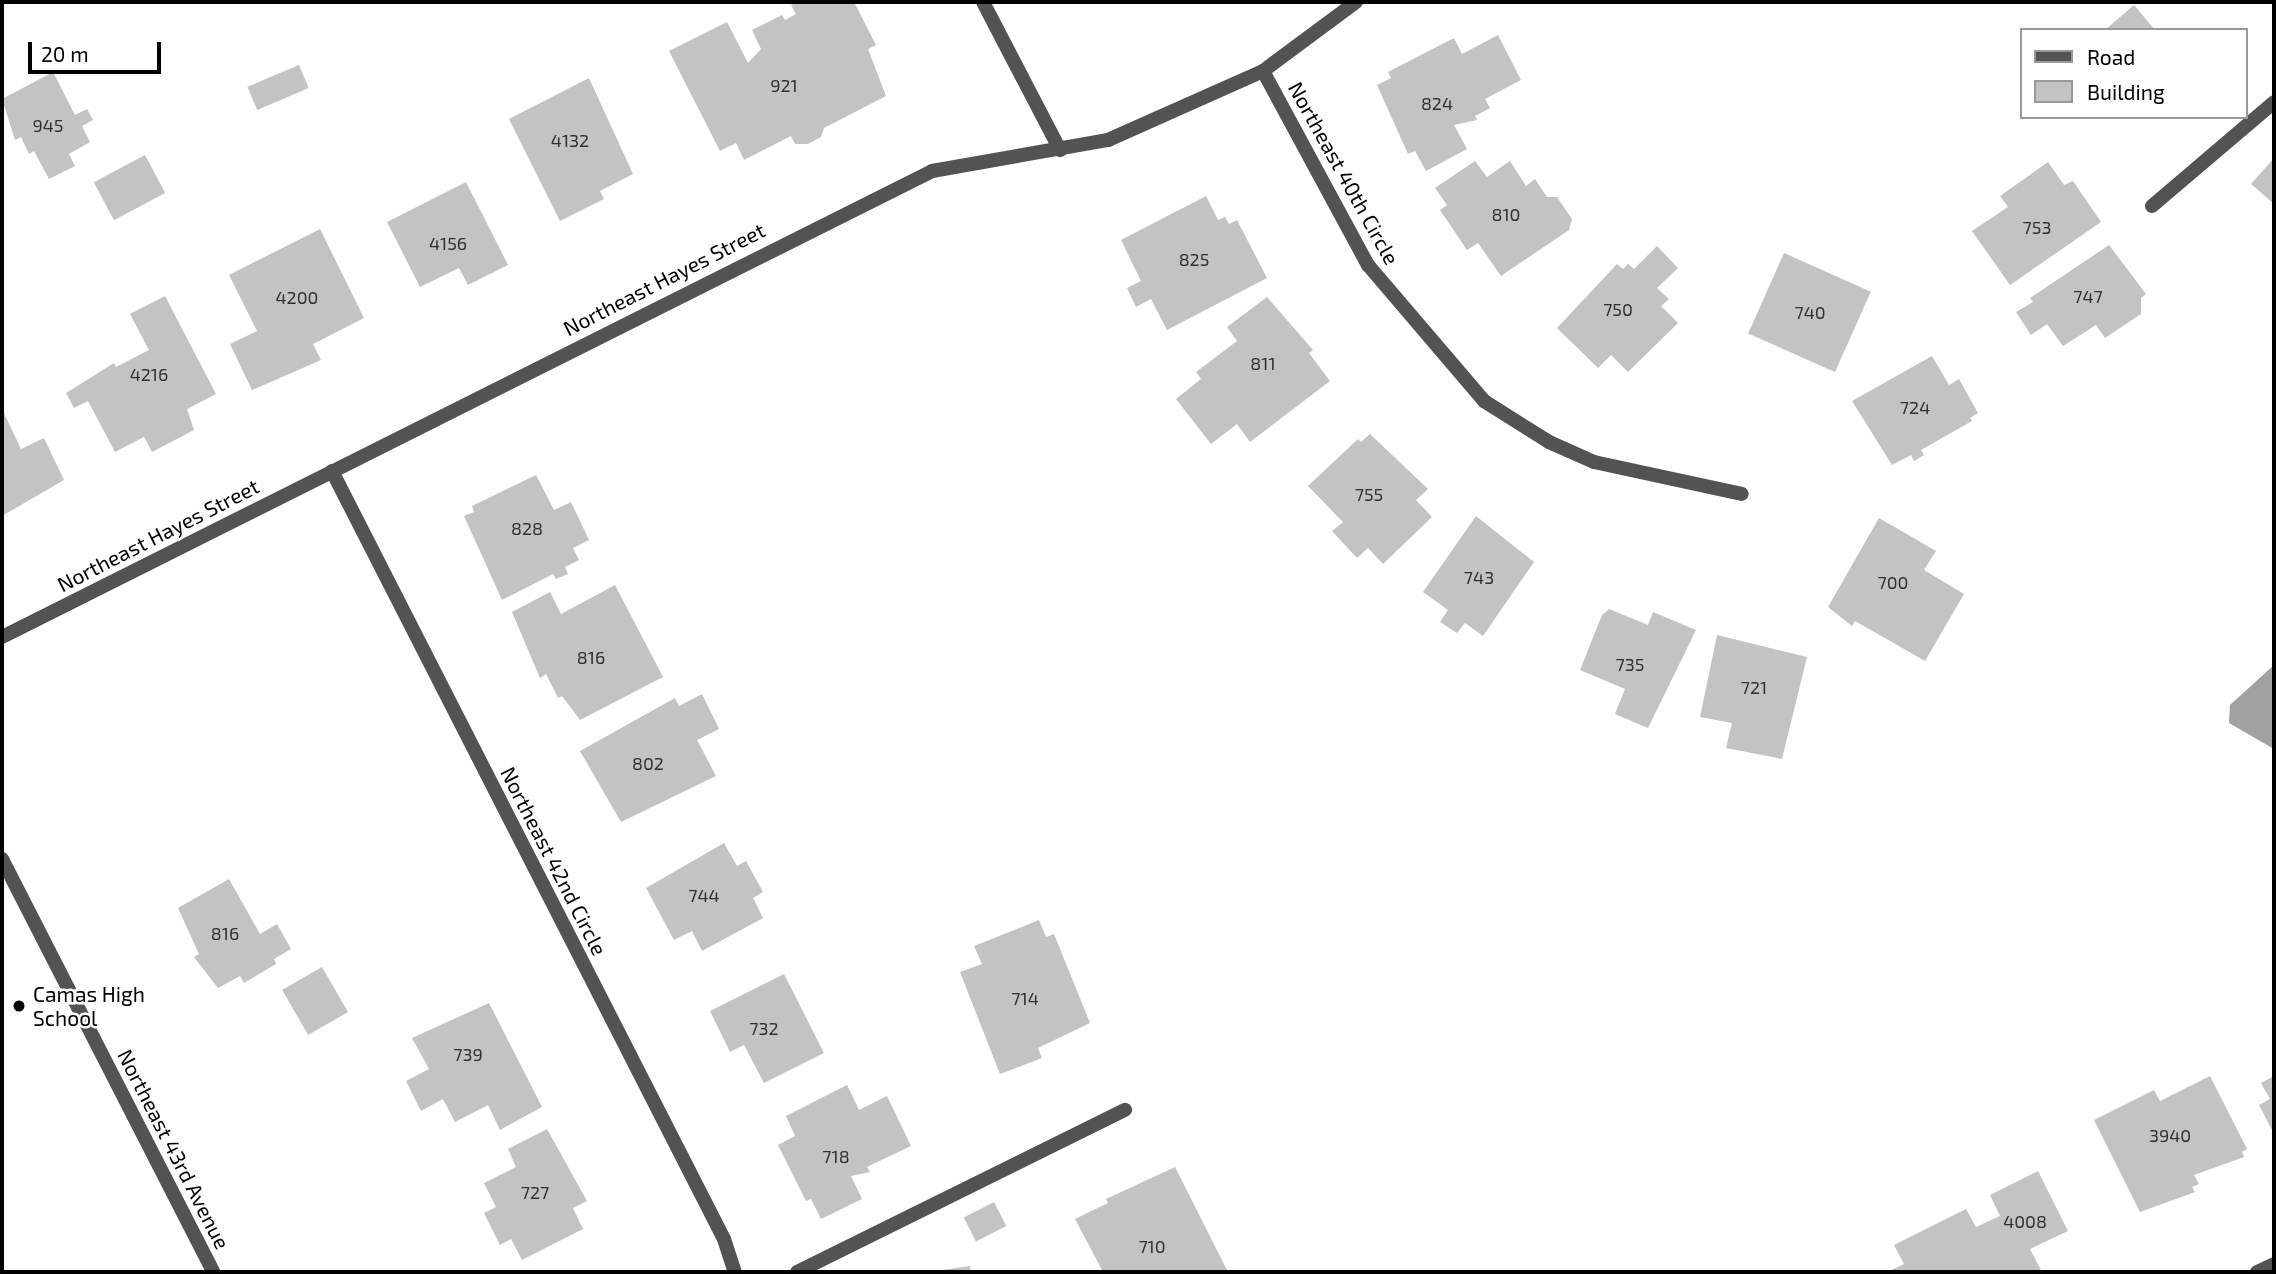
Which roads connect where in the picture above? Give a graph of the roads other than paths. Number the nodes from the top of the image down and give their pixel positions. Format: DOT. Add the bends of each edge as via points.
graph roads {
  1 [pos="983,2"];
  2 [pos="1356,2"];
  3 [pos="1263,71"];
  4 [pos="2274,102"];
  5 [pos="1060,150"];
  6 [pos="2152,206"];
  7 [pos="332,471"];
  8 [pos="1742,494"];
  9 [pos="2,637"];
  10 [pos="2,859"];
  11 [pos="1125,1110"];
  12 [pos="2274,1264"];
  13 [pos="213,1272"];
  14 [pos="735,1272"];
  15 [pos="797,1272"];
  16 [pos="2257,1272"];
  1 -- 5 [label="street"];
  2 -- 3 [label="street, Northeast Hayes Street"];
  3 -- 5 [label="street, Northeast Hayes Street" via="1108,140"];
  3 -- 8 [label="street, Northeast 40th Circle" via="1368,265 1484,401 1549,442 1594,462"];
  4 -- 6 [label="street"];
  5 -- 7 [label="street, Northeast Hayes Street" via="932,171"];
  7 -- 9 [label="street, Northeast Hayes Street"];
  7 -- 14 [label="street, Northeast 42nd Circle" via="724,1239"];
  10 -- 13 [label="street, Northeast 43rd Avenue"];
  11 -- 15 [label="street"];
  12 -- 16 [label="street"];
}
